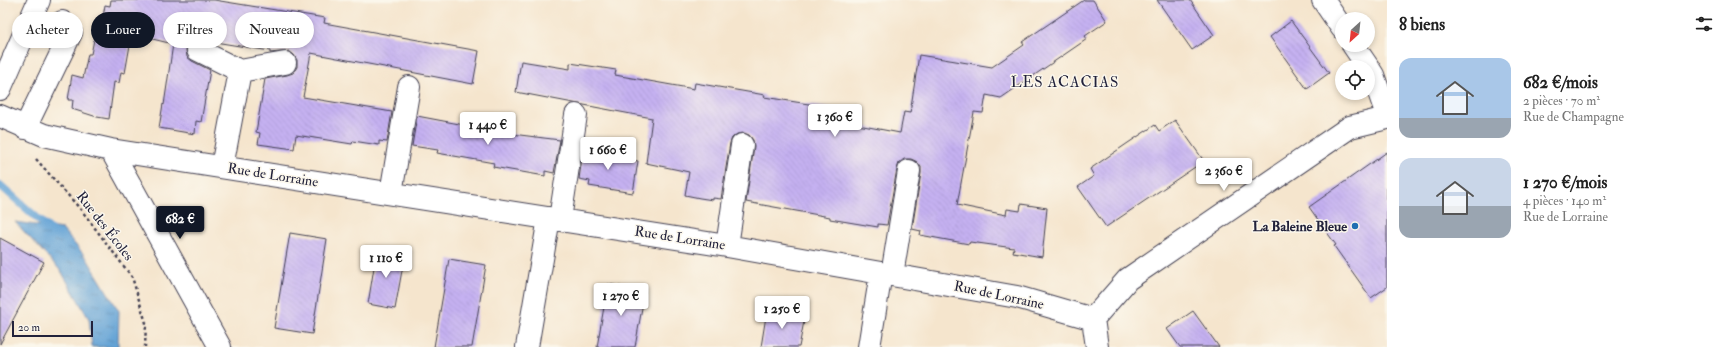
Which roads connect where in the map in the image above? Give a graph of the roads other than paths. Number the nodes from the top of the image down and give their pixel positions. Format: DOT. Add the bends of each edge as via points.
graph roads {
  1 [pos="39,0"];
  2 [pos="1323,0"];
  3 [pos="1335,18"];
  4 [pos="64,48"];
  5 [pos="198,50"];
  6 [pos="285,63"];
  7 [pos="240,71"];
  8 [pos="1375,81"];
  9 [pos="408,87"];
  10 [pos="0,89"];
  11 [pos="1387,114"];
  12 [pos="576,115"];
  13 [pos="0,116"];
  14 [pos="1387,118"];
  15 [pos="25,128"];
  16 [pos="742,145"];
  17 [pos="111,150"];
  18 [pos="222,168"];
  19 [pos="909,171"];
  20 [pos="391,193"];
  21 [pos="555,218"];
  22 [pos="726,246"];
  23 [pos="886,274"];
  24 [pos="1093,319"];
  25 [pos="220,347"];
  26 [pos="527,347"];
  27 [pos="869,347"];
  28 [pos="1097,347"];
  1 -- 10 [label="street"];
  2 -- 3 [label="street"];
  4 -- 15 [label="street"];
  5 -- 7 [label="street"];
  6 -- 7 [label="street"];
  7 -- 18 [label="street"];
  8 -- 11 [label="street"];
  9 -- 20 [label="street"];
  12 -- 21 [label="street"];
  13 -- 15 [label="street, Rue de Lorraine"];
  14 -- 24 [label="street" via="1350,127 1128,279"];
  15 -- 17 [label="street, Rue de Lorraine" via="44,135"];
  16 -- 22 [label="street"];
  17 -- 18 [label="street, Rue de Lorraine"];
  17 -- 25 [label="street"];
  18 -- 20 [label="street, Rue de Lorraine"];
  19 -- 23 [label="street"];
  20 -- 21 [label="street, Rue de Lorraine"];
  21 -- 22 [label="street, Rue de Lorraine"];
  21 -- 26 [label="street"];
  22 -- 23 [label="street, Rue de Lorraine"];
  23 -- 24 [label="street, Rue de Lorraine" via="1017,297"];
  23 -- 27 [label="street"];
  24 -- 28 [label="street"];
}
